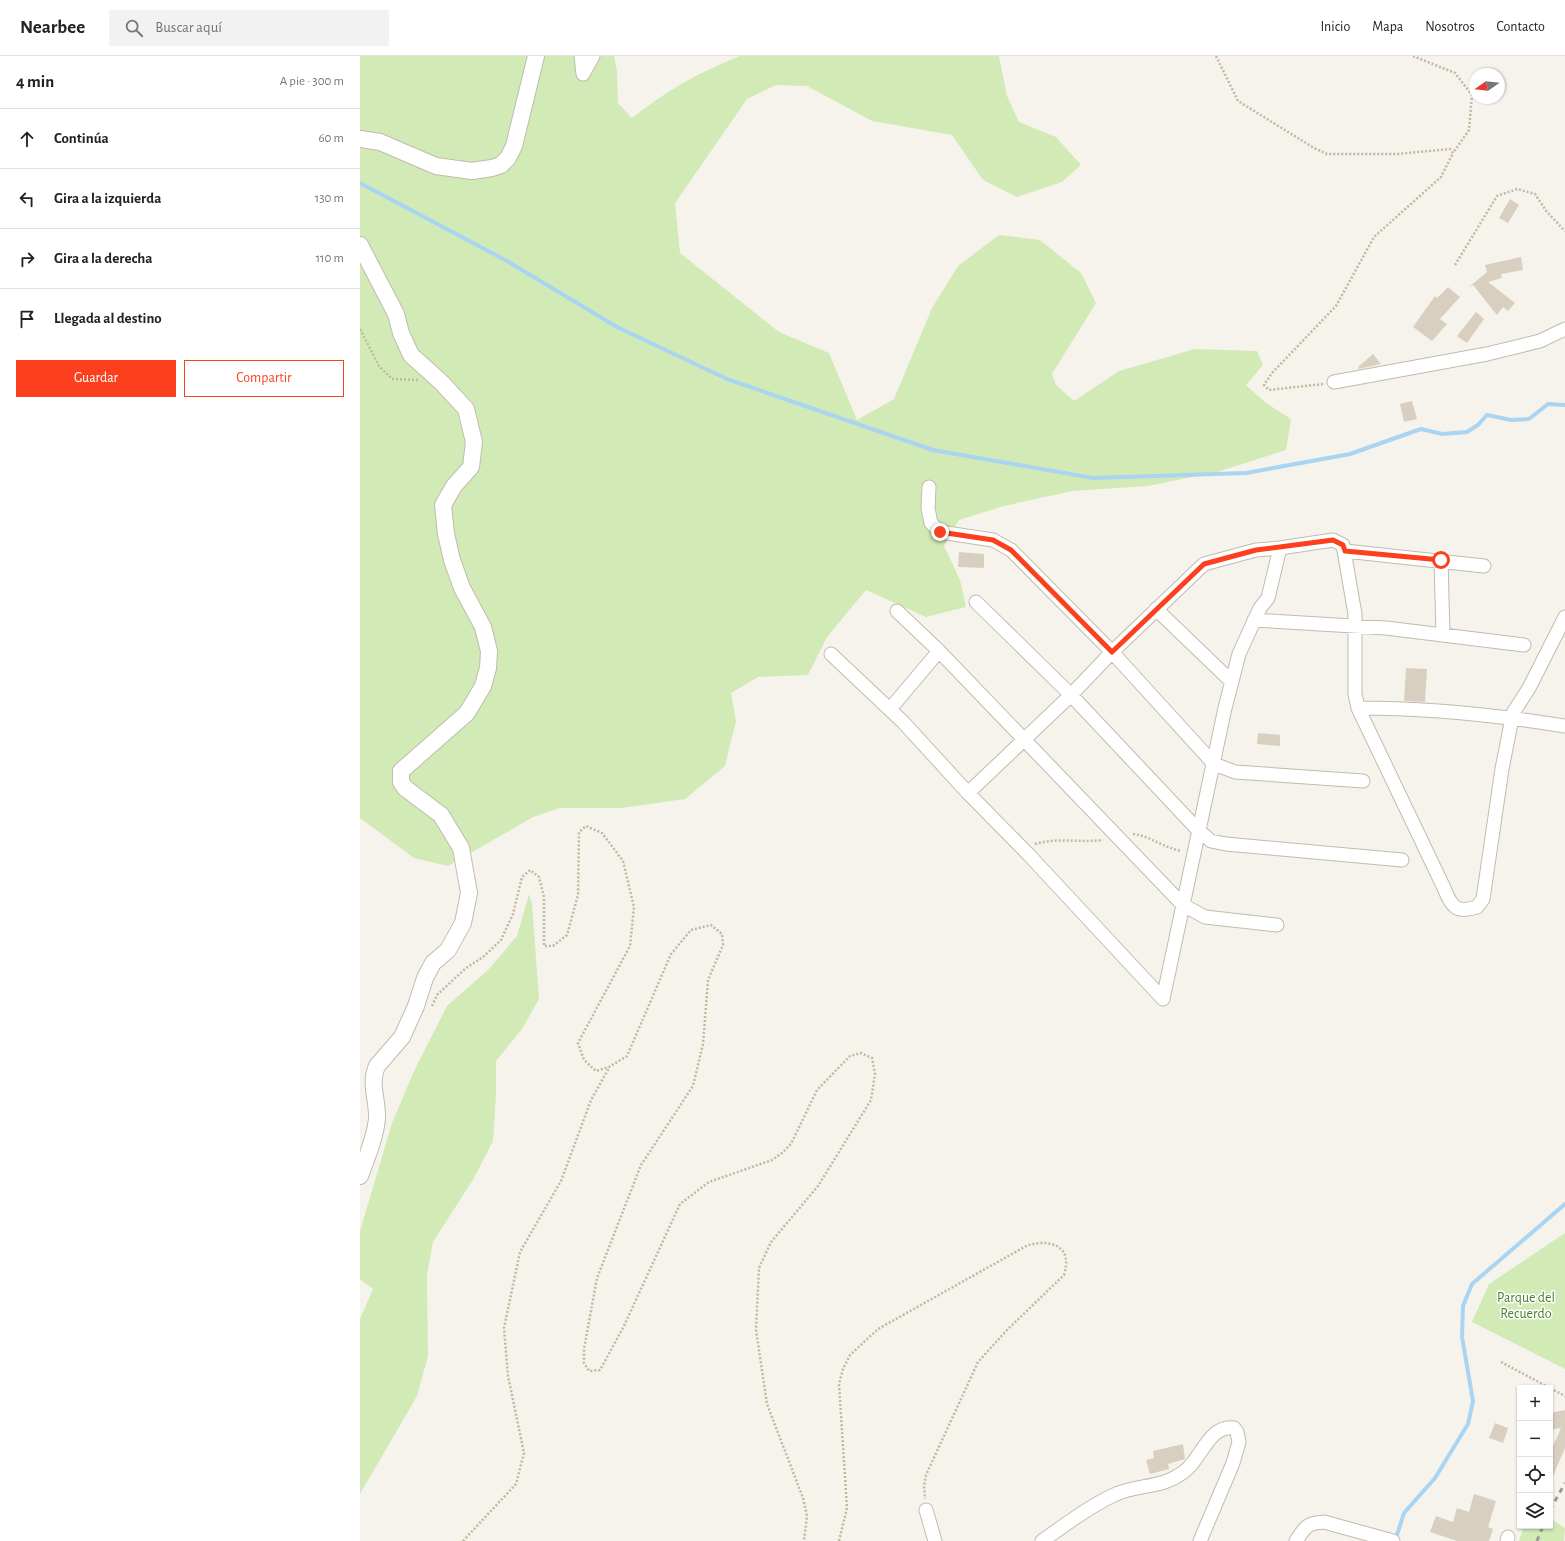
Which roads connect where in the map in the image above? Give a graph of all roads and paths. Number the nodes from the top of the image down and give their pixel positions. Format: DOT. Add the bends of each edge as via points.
graph roads {
  1 [pos="536,56"];
  2 [pos="581,56"];
  3 [pos="593,56"];
  4 [pos="1216,56"];
  5 [pos="1413,56"];
  6 [pos="360,139"];
  7 [pos="1453,153"];
  8 [pos="1565,231"];
  9 [pos="360,245"];
  10 [pos="1455,265"];
  11 [pos="360,329"];
  12 [pos="1565,329"];
  13 [pos="420,380"];
  14 [pos="1334,382"];
  15 [pos="929,486"];
  16 [pos="1280,548"];
  17 [pos="1345,551"];
  18 [pos="1441,560"];
  19 [pos="1484,566"];
  20 [pos="976,602"];
  21 [pos="1156,609"];
  22 [pos="897,611"];
  23 [pos="1565,617"];
  24 [pos="1254,620"];
  25 [pos="1355,626"];
  26 [pos="1443,636"];
  27 [pos="1524,645"];
  28 [pos="939,651"];
  29 [pos="1112,652"];
  30 [pos="831,654"];
  31 [pos="1232,682"];
  32 [pos="1071,695"];
  33 [pos="1358,708"];
  34 [pos="890,709"];
  35 [pos="1512,718"];
  36 [pos="1565,726"];
  37 [pos="1025,739"];
  38 [pos="1214,764"];
  39 [pos="1363,781"];
  40 [pos="968,793"];
  41 [pos="1199,831"];
  42 [pos="1402,860"];
  43 [pos="1183,905"];
  44 [pos="1277,925"];
  45 [pos="432,1008"];
  46 [pos="609,1067"];
  47 [pos="360,1176"];
  48 [pos="1501,1362"];
  49 [pos="1565,1396"];
  50 [pos="926,1510"];
  51 [pos="463,1541"];
  52 [pos="804,1541"];
  53 [pos="839,1541"];
  54 [pos="935,1541"];
  55 [pos="1042,1541"];
  56 [pos="1200,1541"];
  57 [pos="1296,1541"];
  58 [pos="1393,1541"];
  1 -- 6 [label="street" via="514,146 501,164 472,171 436,166 380,142"];
  2 -- 3 [label="street" via="583,74"];
  4 -- 7 [label="path" via="1238,100 1327,154 1397,154 1450,149"];
  5 -- 7 [label="path" via="1455,73 1472,95 1469,130"];
  7 -- 14 [label="path" via="1441,177 1374,237 1336,306 1272,373 1264,385 1269,390"];
  8 -- 10 [label="path" via="1547,212 1536,194 1517,189 1496,196"];
  9 -- 47 [label="street" via="396,314 411,355 454,394 466,409 470,420 474,442 472,467 454,486 444,505 446,534 462,588 483,627 489,651 483,686 467,713 401,771 401,782 405,788 441,815 461,848 469,893 463,923 448,950 433,963 402,1037 374,1072 377,1118"];
  11 -- 13 [label="path" via="379,366 392,379"];
  12 -- 14 [label="street" via="1540,341 1486,354"];
  15 -- 29 [label="street" via="928,508 931,523 940,532 993,540 1011,550"];
  16 -- 17 [label="street" via="1333,540 1343,545"];
  16 -- 21 [label="street" via="1256,550 1204,564"];
  16 -- 24 [label="street" via="1268,598"];
  17 -- 18 [label="street"];
  17 -- 25 [label="street"];
  18 -- 19 [label="street"];
  18 -- 26 [label="street"];
  20 -- 32 [label="street"];
  21 -- 29 [label="street"];
  21 -- 31 [label="street"];
  22 -- 28 [label="street"];
  23 -- 35 [label="street"];
  24 -- 25 [label="street"];
  24 -- 31 [label="street" via="1239,654"];
  25 -- 26 [label="street"];
  25 -- 33 [label="street" via="1355,694"];
  26 -- 27 [label="street"];
  28 -- 34 [label="street"];
  28 -- 37 [label="street"];
  29 -- 32 [label="street"];
  29 -- 38 [label="street"];
  30 -- 34 [label="street"];
  31 -- 38 [label="street"];
  32 -- 37 [label="street"];
  32 -- 41 [label="street"];
  33 -- 35 [label="street" via="1407,708"];
  33 -- 35 [label="street" via="1448,900 1454,907 1463,910 1477,907 1483,899"];
  34 -- 40 [label="street"];
  35 -- 36 [label="street"];
  37 -- 40 [label="street"];
  37 -- 43 [label="street"];
  38 -- 39 [label="street" via="1235,772"];
  38 -- 41 [label="street"];
  40 -- 43 [label="street" via="1163,998"];
  41 -- 42 [label="street" via="1211,841 1226,844"];
  41 -- 43 [label="street"];
  43 -- 44 [label="street" via="1205,916"];
  45 -- 46 [label="path" via="437,995 501,940 513,914 522,877 530,870 539,877 544,897 544,946 554,946 567,936 578,895 578,832 586,826 602,833 623,861 634,907 630,946 578,1043 584,1060 596,1071"];
  46 -- 51 [label="path" via="591,1100 560,1181 520,1252 504,1328 508,1376 524,1453 516,1484"];
  46 -- 52 [label="path" via="627,1056 671,954 691,930 711,925 722,934 723,945 708,980 703,1044 693,1086 640,1165 597,1278 584,1363 589,1371 600,1370 623,1328 680,1204 709,1182 772,1160 782,1153 791,1144 817,1090 850,1056 861,1053 872,1058 875,1074 871,1100 818,1186 771,1242 759,1268 756,1330 767,1404 803,1498 807,1516"];
  48 -- 49 [label="path"];
  50 -- 53 [label="path" via="926,1475 978,1362 1064,1275 1067,1266 1065,1254 1059,1246 1040,1242 1028,1245 878,1329 850,1355 839,1384 847,1508"];
  50 -- 54 [label="street"];
  55 -- 56 [label="street" via="1090,1508 1116,1494 1165,1483 1176,1477 1187,1470 1214,1434 1228,1427 1234,1428 1238,1432 1239,1442 1233,1463"];
  57 -- 58 [label="street" via="1305,1527 1314,1522 1324,1522"];
}
